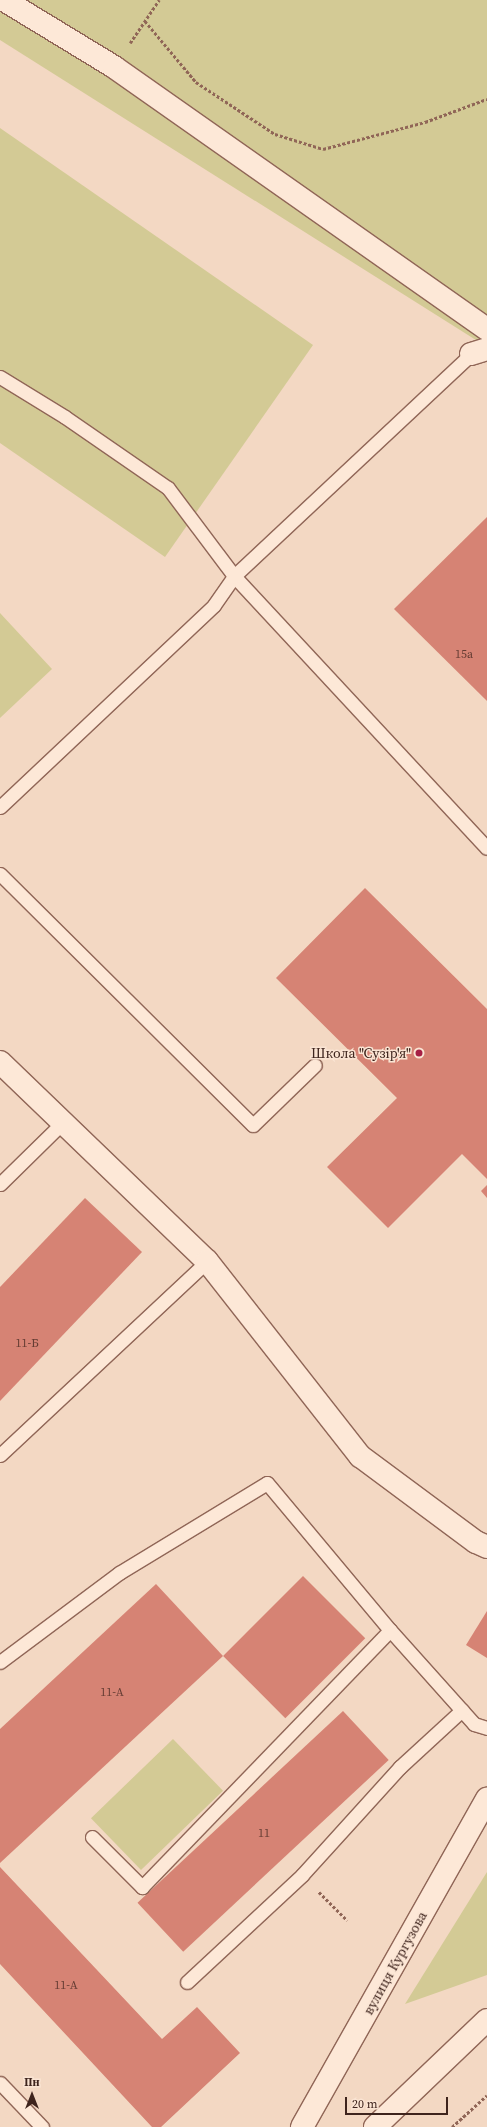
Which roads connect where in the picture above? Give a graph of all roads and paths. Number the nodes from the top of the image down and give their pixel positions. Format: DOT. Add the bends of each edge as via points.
graph roads {
  1 [pos="4,0"];
  2 [pos="159,0"];
  3 [pos="145,21"];
  4 [pos="116,68"];
  5 [pos="487,99"];
  6 [pos="487,329"];
  7 [pos="479,351"];
  8 [pos="0,377"];
  9 [pos="234,576"];
  10 [pos="0,807"];
  11 [pos="487,848"];
  12 [pos="0,874"];
  13 [pos="0,1062"];
  14 [pos="315,1065"];
  15 [pos="62,1123"];
  16 [pos="0,1184"];
  17 [pos="207,1261"];
  18 [pos="0,1455"];
  19 [pos="487,1547"];
  20 [pos="390,1630"];
  21 [pos="0,1662"];
  22 [pos="462,1710"];
  23 [pos="487,1728"];
  24 [pos="487,1799"];
  25 [pos="92,1837"];
  26 [pos="302,1875"];
  27 [pos="347,1920"];
  28 [pos="187,1982"];
  29 [pos="487,2020"];
  30 [pos="0,2083"];
  31 [pos="487,2095"];
  32 [pos="42,2127"];
  33 [pos="302,2127"];
  34 [pos="375,2127"];
  35 [pos="452,2127"];
  1 -- 4 [label="street"];
  2 -- 3 [label="path"];
  3 -- 4 [label="path"];
  3 -- 5 [label="path" via="196,82 275,134 323,149 425,122"];
  4 -- 6 [label="street"];
  7 -- 9 [label="lane"];
  8 -- 9 [label="lane" via="65,417 168,488"];
  9 -- 10 [label="lane" via="214,605"];
  9 -- 11 [label="lane"];
  12 -- 14 [label="lane" via="253,1125"];
  13 -- 15 [label="street"];
  15 -- 16 [label="lane"];
  15 -- 17 [label="street"];
  17 -- 18 [label="lane"];
  17 -- 19 [label="street" via="360,1456 476,1542"];
  20 -- 21 [label="lane" via="267,1483 119,1573"];
  20 -- 22 [label="lane"];
  20 -- 25 [label="lane" via="142,1887"];
  22 -- 23 [label="lane" via="474,1724"];
  22 -- 26 [label="lane" via="400,1767"];
  24 -- 33 [label="street, вулиця Кургузова"];
  26 -- 27 [label="path"];
  26 -- 28 [label="lane"];
  29 -- 34 [label="street"];
  30 -- 32 [label="lane"];
  31 -- 35 [label="path"];
}
